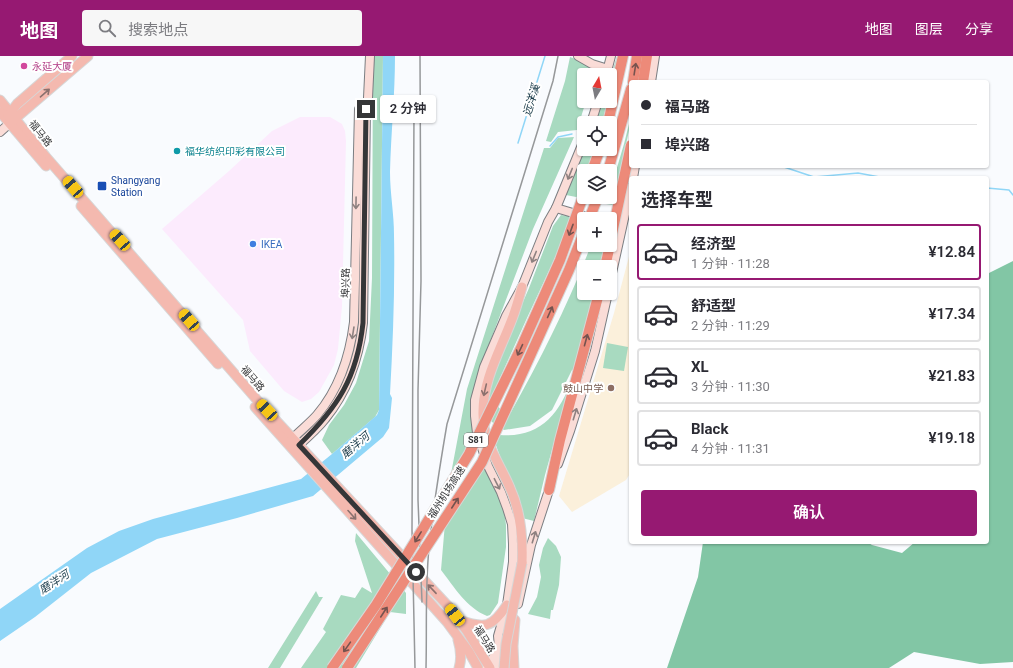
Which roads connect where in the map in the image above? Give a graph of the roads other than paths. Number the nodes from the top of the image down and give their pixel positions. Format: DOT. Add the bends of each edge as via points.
graph roads {
  1 [pos="72,56"];
  2 [pos="88,56"];
  3 [pos="370,56"];
  4 [pos="578,56"];
  5 [pos="611,56"];
  6 [pos="623,56"];
  7 [pos="637,56"];
  8 [pos="646,56"];
  9 [pos="655,56"];
  10 [pos="600,68"];
  11 [pos="608,68"];
  12 [pos="633,80"];
  13 [pos="643,80"];
  14 [pos="651,80"];
  15 [pos="629,96"];
  16 [pos="0,100"];
  17 [pos="610,116"];
  18 [pos="7,118"];
  19 [pos="0,132"];
  20 [pos="629,154"];
  21 [pos="577,156"];
  22 [pos="610,164"];
  23 [pos="629,197"];
  24 [pos="580,204"];
  25 [pos="556,208"];
  26 [pos="617,212"];
  27 [pos="577,214"];
  28 [pos="617,226"];
  29 [pos="622,227"];
  30 [pos="577,250"];
  31 [pos="615,260"];
  32 [pos="522,287"];
  33 [pos="597,300"];
  34 [pos="606,300"];
  35 [pos="296,442"];
  36 [pos="311,464"];
  37 [pos="329,484"];
  38 [pos="549,490"];
  39 [pos="507,605"];
  40 [pos="459,620"];
  41 [pos="515,620"];
  42 [pos="457,635"];
  43 [pos="490,667"];
  44 [pos="331,668"];
  45 [pos="347,668"];
  46 [pos="459,668"];
  47 [pos="478,668"];
  48 [pos="504,668"];
  49 [pos="514,668"];
  1 -- 18 [label="main road" via="17,104"];
  18 -- 2 [label="main road, one-way"];
  3 -- 35 [label="main road, 埠兴路" via="368,98 362,109 361,338 355,364 339,400 325,419"];
  4 -- 10 [label="main road"];
  5 -- 11 [label="main road"];
  6 -- 17 [label="highway"];
  12 -- 7 [label="highway, one-way"];
  8 -- 13 [label="highway"];
  9 -- 14 [label="main road"];
  15 -- 22 [label="highway"];
  16 -- 18 [label="main road, 福马路"];
  18 -- 19 [label="main road"];
  18 -- 35 [label="main road, 福马路" via="56,168"];
  18 -- 36 [label="main road, 福马路"];
  20 -- 26 [label="highway, bridge"];
  21 -- 25 [label="main road, one-way"];
  23 -- 29 [label="main road"];
  24 -- 44 [label="highway, 福州机场高速 / S81, one-way, bridge" via="560,260 520,350 469,454 376,605"];
  25 -- 27 [label="main road"];
  25 -- 32 [label="main road, one-way"];
  28 -- 29 [label="main road"];
  29 -- 31 [label="main road"];
  45 -- 30 [label="highway, 福州机场高速 / S81, one-way, bridge" via="482,462"];
  32 -- 39 [label="main road, one-way" via="506,316 484,368 475,400 477,433 481,449 501,492 512,524 513,562"];
  32 -- 48 [label="main road, one-way, bridge" via="488,382 482,416 484,432 516,505 523,543 522,563 506,644"];
  38 -- 33 [label="highway, one-way"];
  38 -- 34 [label="main road, one-way" via="595,351"];
  35 -- 36 [label="main road, 福马路"];
  36 -- 37 [label="main road, 福马路"];
  40 -- 37 [label="main road, 福马路, one-way"];
  37 -- 42 [label="main road, 福马路, one-way"];
  41 -- 38 [label="main road, one-way" via="531,545"];
  39 -- 40 [label="main road" via="490,624 480,626"];
  39 -- 43 [label="main road" via="498,636 499,647"];
  40 -- 43 [label="main road, 福马路"];
  41 -- 43 [label="main road" via="503,654"];
  41 -- 49 [label="main road"];
  42 -- 46 [label="main road" via="461,651"];
  42 -- 47 [label="main road, 福马路"];
}
